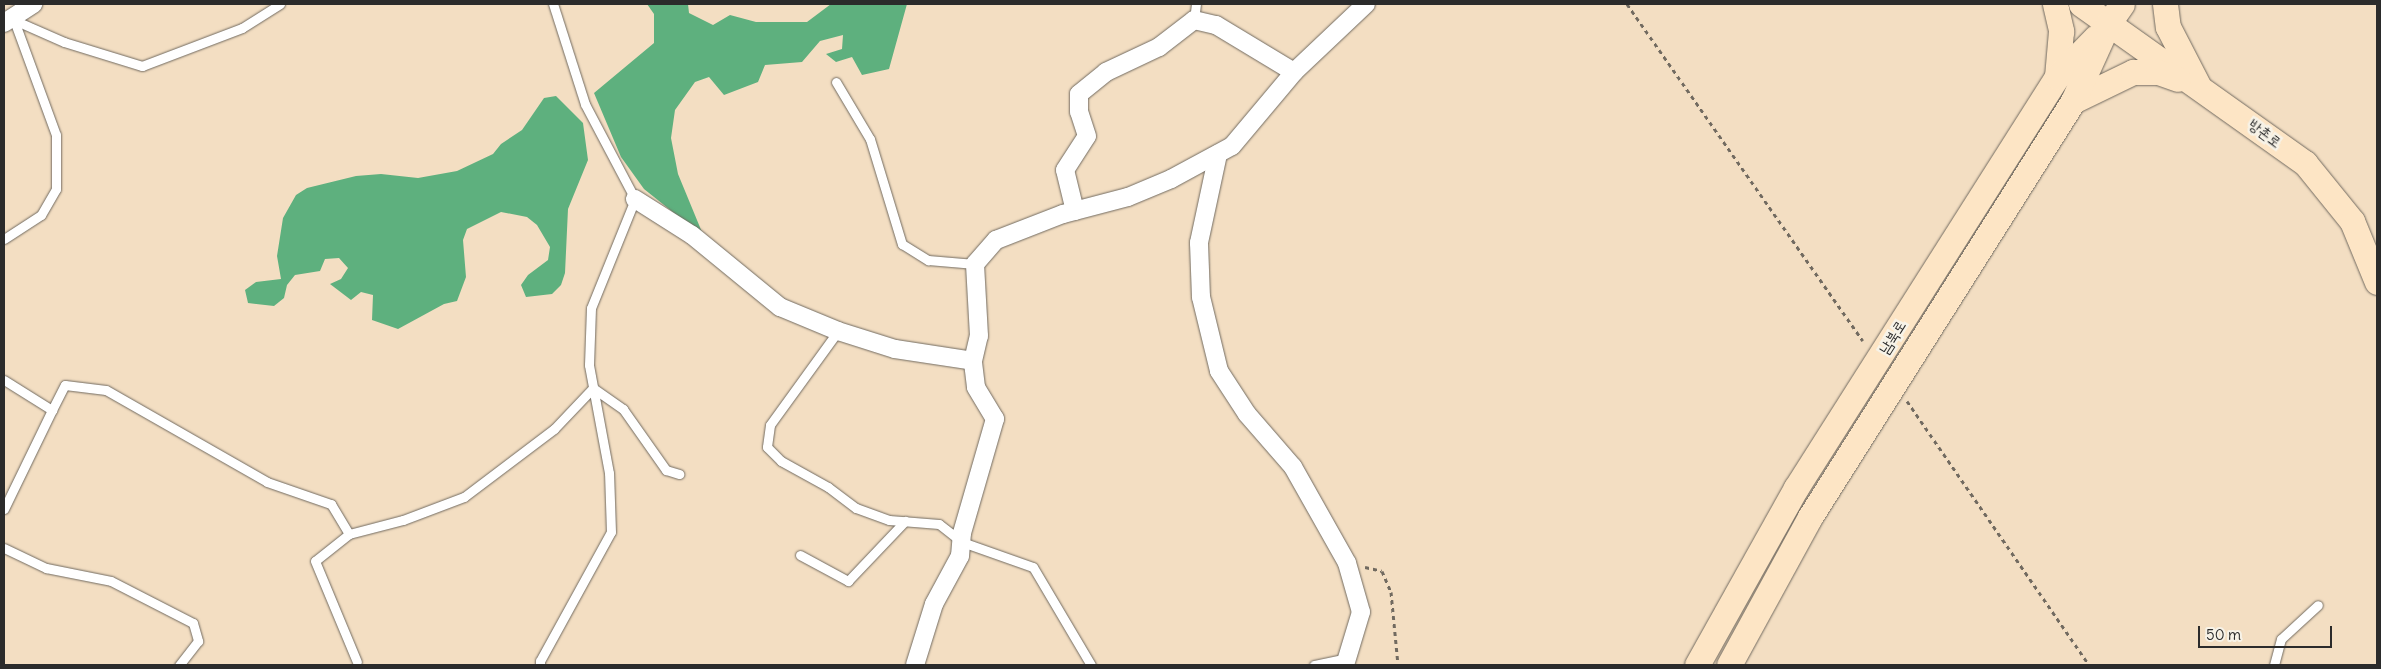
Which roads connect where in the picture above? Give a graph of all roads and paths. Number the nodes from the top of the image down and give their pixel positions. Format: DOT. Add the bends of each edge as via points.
graph roads {
  1 [pos="33,4"];
  2 [pos="280,4"];
  3 [pos="553,4"];
  4 [pos="1366,4"];
  5 [pos="1627,4"];
  6 [pos="2055,4"];
  7 [pos="2081,4"];
  8 [pos="2122,4"];
  9 [pos="2165,4"];
  10 [pos="1195,12"];
  11 [pos="9,21"];
  12 [pos="2108,24"];
  13 [pos="1294,72"];
  14 [pos="2057,77"];
  15 [pos="836,82"];
  16 [pos="2199,88"];
  17 [pos="2073,101"];
  18 [pos="1218,154"];
  19 [pos="635,199"];
  20 [pos="1075,211"];
  21 [pos="4,239"];
  22 [pos="975,264"];
  23 [pos="2377,282"];
  24 [pos="838,331"];
  25 [pos="1863,342"];
  26 [pos="973,361"];
  27 [pos="4,380"];
  28 [pos="593,388"];
  29 [pos="52,410"];
  30 [pos="1914,410"];
  31 [pos="679,474"];
  32 [pos="4,509"];
  33 [pos="905,521"];
  34 [pos="349,534"];
  35 [pos="962,542"];
  36 [pos="4,548"];
  37 [pos="800,555"];
  38 [pos="1347,563"];
  39 [pos="2318,605"];
  40 [pos="1347,661"];
  41 [pos="357,662"];
  42 [pos="179,665"];
  43 [pos="540,665"];
  44 [pos="915,665"];
  45 [pos="1091,665"];
  46 [pos="1314,665"];
  47 [pos="1398,665"];
  48 [pos="1697,665"];
  49 [pos="1730,665"];
  50 [pos="2089,665"];
  51 [pos="2274,665"];
  1 -- 11 [label="street"];
  2 -- 11 [label="lane" via="242,28 142,66"];
  3 -- 19 [label="lane" via="585,104"];
  4 -- 13 [label="street"];
  5 -- 25 [label="path"];
  6 -- 14 [label="main road" via="2061,31"];
  7 -- 12 [label="main road, 방촌로"];
  8 -- 12 [label="main road, 남북로"];
  9 -- 16 [label="main road" via="2168,27"];
  10 -- 13 [label="street"];
  10 -- 20 [label="street" via="1159,47 1106,72 1079,94 1079,112 1087,136 1065,170"];
  11 -- 21 [label="lane" via="56,135 56,189 41,215"];
  12 -- 14 [label="main road, 남북로"];
  12 -- 16 [label="main road, 방촌로"];
  12 -- 17 [label="main road, 남북로"];
  13 -- 18 [label="street" via="1232,146"];
  14 -- 48 [label="main road, 남북로" via="1796,488"];
  15 -- 22 [label="lane" via="870,139 902,244 928,260"];
  16 -- 17 [label="main road" via="2158,72 2133,72"];
  16 -- 23 [label="main road, 방촌로" via="2305,163 2352,221"];
  17 -- 49 [label="main road, 남북로" via="1810,517"];
  18 -- 20 [label="street" via="1128,198"];
  18 -- 38 [label="street" via="1199,243 1201,297 1220,371 1247,414 1293,467"];
  19 -- 24 [label="street" via="692,235 780,307"];
  19 -- 28 [label="lane" via="591,308"];
  20 -- 22 [label="street" via="996,240"];
  22 -- 26 [label="street" via="979,336"];
  24 -- 26 [label="street" via="895,348"];
  24 -- 33 [label="lane" via="770,424 767,447 781,460 828,487 856,508 889,520"];
  26 -- 35 [label="street" via="976,388 995,419"];
  27 -- 29 [label="lane"];
  28 -- 31 [label="lane" via="623,409 666,470"];
  28 -- 34 [label="lane" via="554,429 464,496 403,520"];
  28 -- 43 [label="lane" via="609,473 611,532"];
  29 -- 32 [label="lane"];
  29 -- 34 [label="lane" via="65,385 106,390 267,482 331,504"];
  30 -- 50 [label="path"];
  33 -- 35 [label="lane" via="939,524"];
  33 -- 37 [label="lane" via="848,581"];
  34 -- 41 [label="lane" via="315,561"];
  35 -- 44 [label="street" via="960,556 934,604"];
  35 -- 45 [label="lane" via="1033,567"];
  36 -- 42 [label="lane" via="46,568 111,581 193,623 198,641"];
  38 -- 40 [label="street" via="1361,612"];
  38 -- 47 [label="path" via="1382,571 1391,592"];
  39 -- 51 [label="lane" via="2280,638"];
  40 -- 46 [label="lane"];
}
